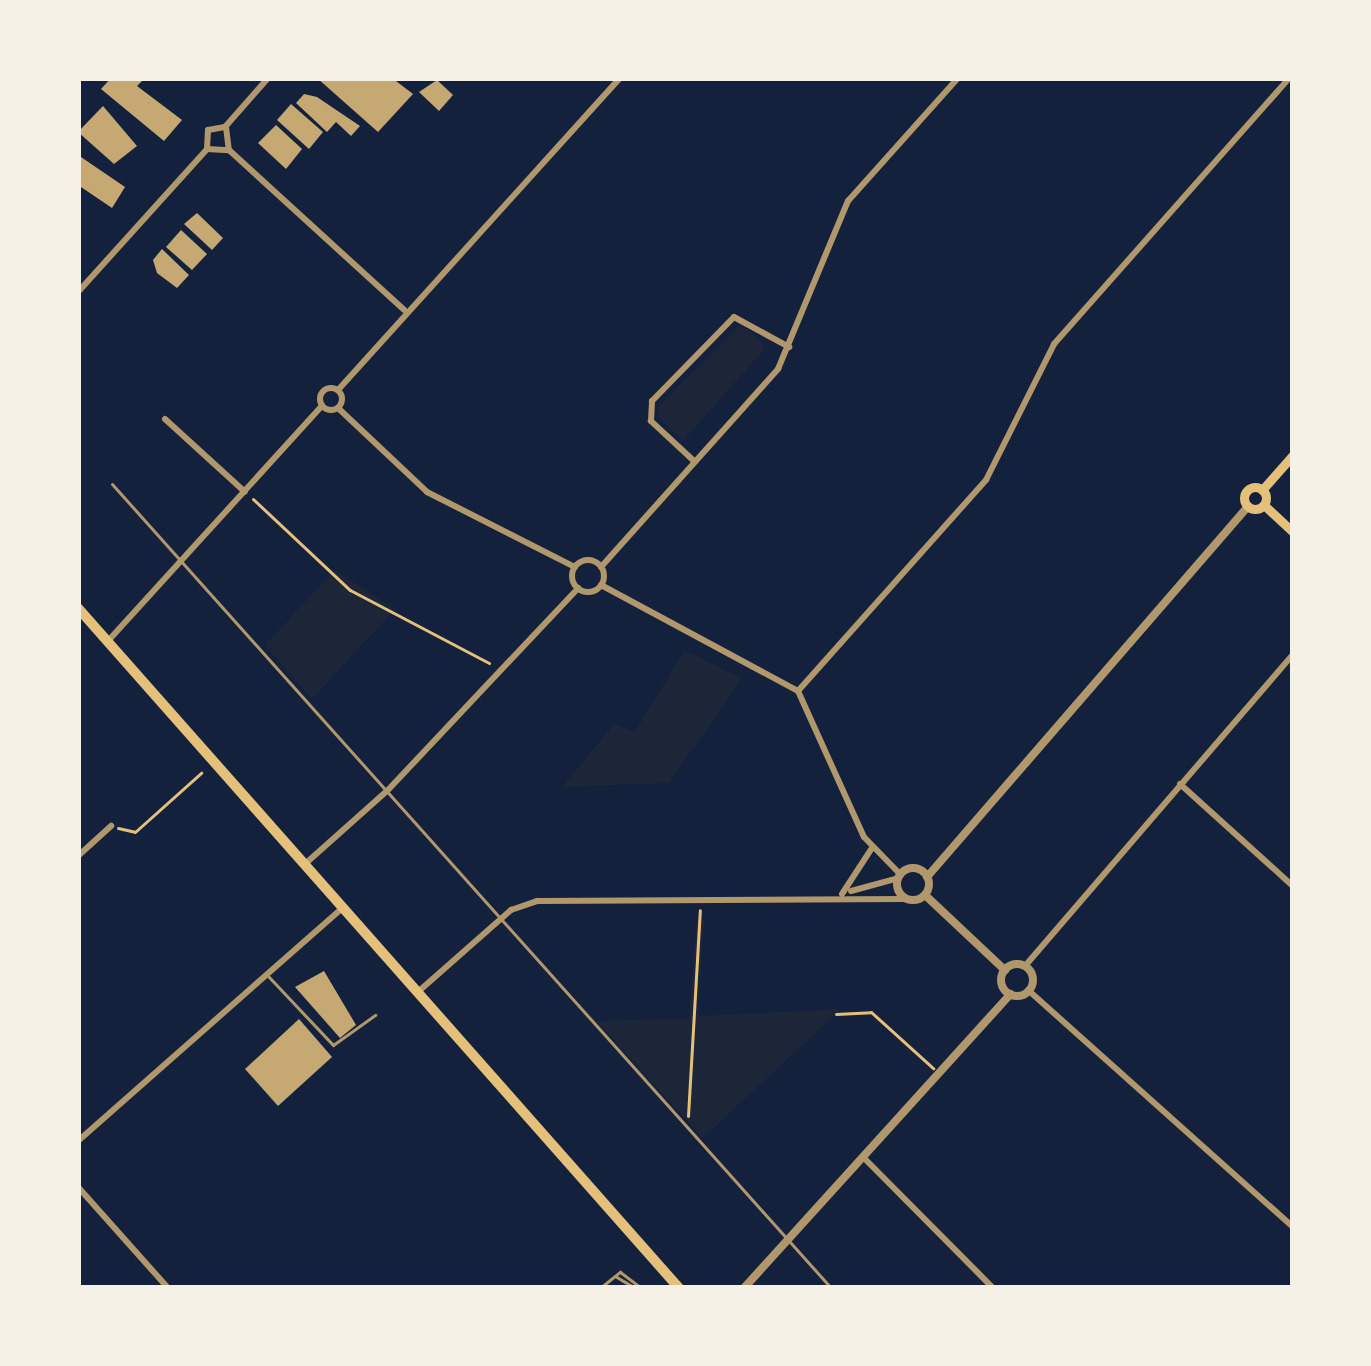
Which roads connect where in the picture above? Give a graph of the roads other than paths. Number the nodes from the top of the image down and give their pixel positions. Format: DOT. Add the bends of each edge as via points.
graph roads {
  1 [pos="268,78"];
  2 [pos="620,78"];
  3 [pos="958,78"];
  4 [pos="1289,78"];
  5 [pos="225,127"];
  6 [pos="207,148"];
  7 [pos="230,150"];
  8 [pos="78,292"];
  9 [pos="405,310"];
  10 [pos="789,347"];
  11 [pos="338,390"];
  12 [pos="322,406"];
  13 [pos="338,408"];
  14 [pos="164,419"];
  15 [pos="1293,454"];
  16 [pos="694,461"];
  17 [pos="112,484"];
  18 [pos="1262,490"];
  19 [pos="245,492"];
  20 [pos="1264,505"];
  21 [pos="1248,507"];
  22 [pos="1293,532"];
  23 [pos="182,560"];
  24 [pos="575,567"];
  25 [pos="601,567"];
  26 [pos="601,585"];
  27 [pos="578,588"];
  28 [pos="78,608"];
  29 [pos="108,641"];
  30 [pos="1293,654"];
  31 [pos="798,691"];
  32 [pos="1180,784"];
  33 [pos="387,791"];
  34 [pos="111,826"];
  35 [pos="872,848"];
  36 [pos="78,856"];
  37 [pos="305,864"];
  38 [pos="900,876"];
  39 [pos="927,877"];
  40 [pos="1293,886"];
  41 [pos="842,894"];
  42 [pos="925,895"];
  43 [pos="906,898"];
  44 [pos="343,907"];
  45 [pos="500,920"];
  46 [pos="1024,966"];
  47 [pos="1005,970"];
  48 [pos="266,974"];
  49 [pos="419,991"];
  50 [pos="1028,991"];
  51 [pos="1011,994"];
  52 [pos="375,1015"];
  53 [pos="78,1142"];
  54 [pos="862,1157"];
  55 [pos="78,1187"];
  56 [pos="1293,1227"];
  57 [pos="787,1241"];
  58 [pos="168,1288"];
  59 [pos="600,1288"];
  60 [pos="638,1288"];
  61 [pos="679,1288"];
  62 [pos="744,1288"];
  63 [pos="831,1288"];
  64 [pos="993,1288"];
  1 -- 5 [label="street"];
  2 -- 9 [label="street"];
  3 -- 10 [label="street" via="848,201"];
  4 -- 31 [label="street" via="1054,344 986,480"];
  5 -- 6 [label="street" via="208,130"];
  5 -- 7 [label="street"];
  6 -- 7 [label="street"];
  6 -- 8 [label="street"];
  7 -- 9 [label="street"];
  9 -- 11 [label="street"];
  10 -- 16 [label="street"];
  10 -- 16 [label="street" via="734,317 652,400 651,421"];
  11 -- 12 [label="street" via="322,393"];
  11 -- 13 [label="street"];
  12 -- 13 [label="street"];
  12 -- 19 [label="street"];
  13 -- 24 [label="street" via="428,492"];
  14 -- 19 [label="street"];
  15 -- 18 [label="main road"];
  16 -- 25 [label="street"];
  17 -- 23 [label="lane"];
  18 -- 20 [label="main road"];
  18 -- 21 [label="main road" via="1246,491"];
  19 -- 23 [label="street"];
  20 -- 21 [label="main road"];
  20 -- 22 [label="main road"];
  21 -- 39 [label="street"];
  23 -- 29 [label="street"];
  23 -- 33 [label="lane"];
  24 -- 25 [label="street" via="588,560"];
  24 -- 27 [label="street"];
  25 -- 26 [label="street"];
  26 -- 27 [label="street"];
  26 -- 31 [label="street"];
  27 -- 33 [label="street"];
  28 -- 29 [label="highway"];
  29 -- 37 [label="highway"];
  30 -- 32 [label="street"];
  31 -- 35 [label="street"];
  32 -- 40 [label="street"];
  32 -- 46 [label="street"];
  33 -- 37 [label="street"];
  33 -- 45 [label="lane"];
  34 -- 36 [label="street"];
  35 -- 38 [label="street"];
  35 -- 41 [label="street"];
  37 -- 44 [label="highway"];
  38 -- 39 [label="street" via="914,868"];
  38 -- 41 [label="street"];
  38 -- 43 [label="street"];
  39 -- 42 [label="street"];
  41 -- 43 [label="street"];
  41 -- 45 [label="street" via="537,902"];
  42 -- 43 [label="street"];
  42 -- 47 [label="street"];
  44 -- 48 [label="street"];
  44 -- 49 [label="highway"];
  45 -- 49 [label="street"];
  45 -- 57 [label="lane"];
  46 -- 47 [label="street"];
  46 -- 50 [label="street" via="1032,977"];
  47 -- 51 [label="street" via="1002,983"];
  48 -- 52 [label="lane" via="333,1045"];
  48 -- 53 [label="street"];
  49 -- 61 [label="highway"];
  50 -- 51 [label="street"];
  50 -- 56 [label="street"];
  51 -- 54 [label="street"];
  54 -- 57 [label="street"];
  54 -- 64 [label="street"];
  55 -- 58 [label="street"];
  57 -- 62 [label="street"];
  57 -- 63 [label="lane"];
  59 -- 60 [label="lane" via="628,1274"];
}
